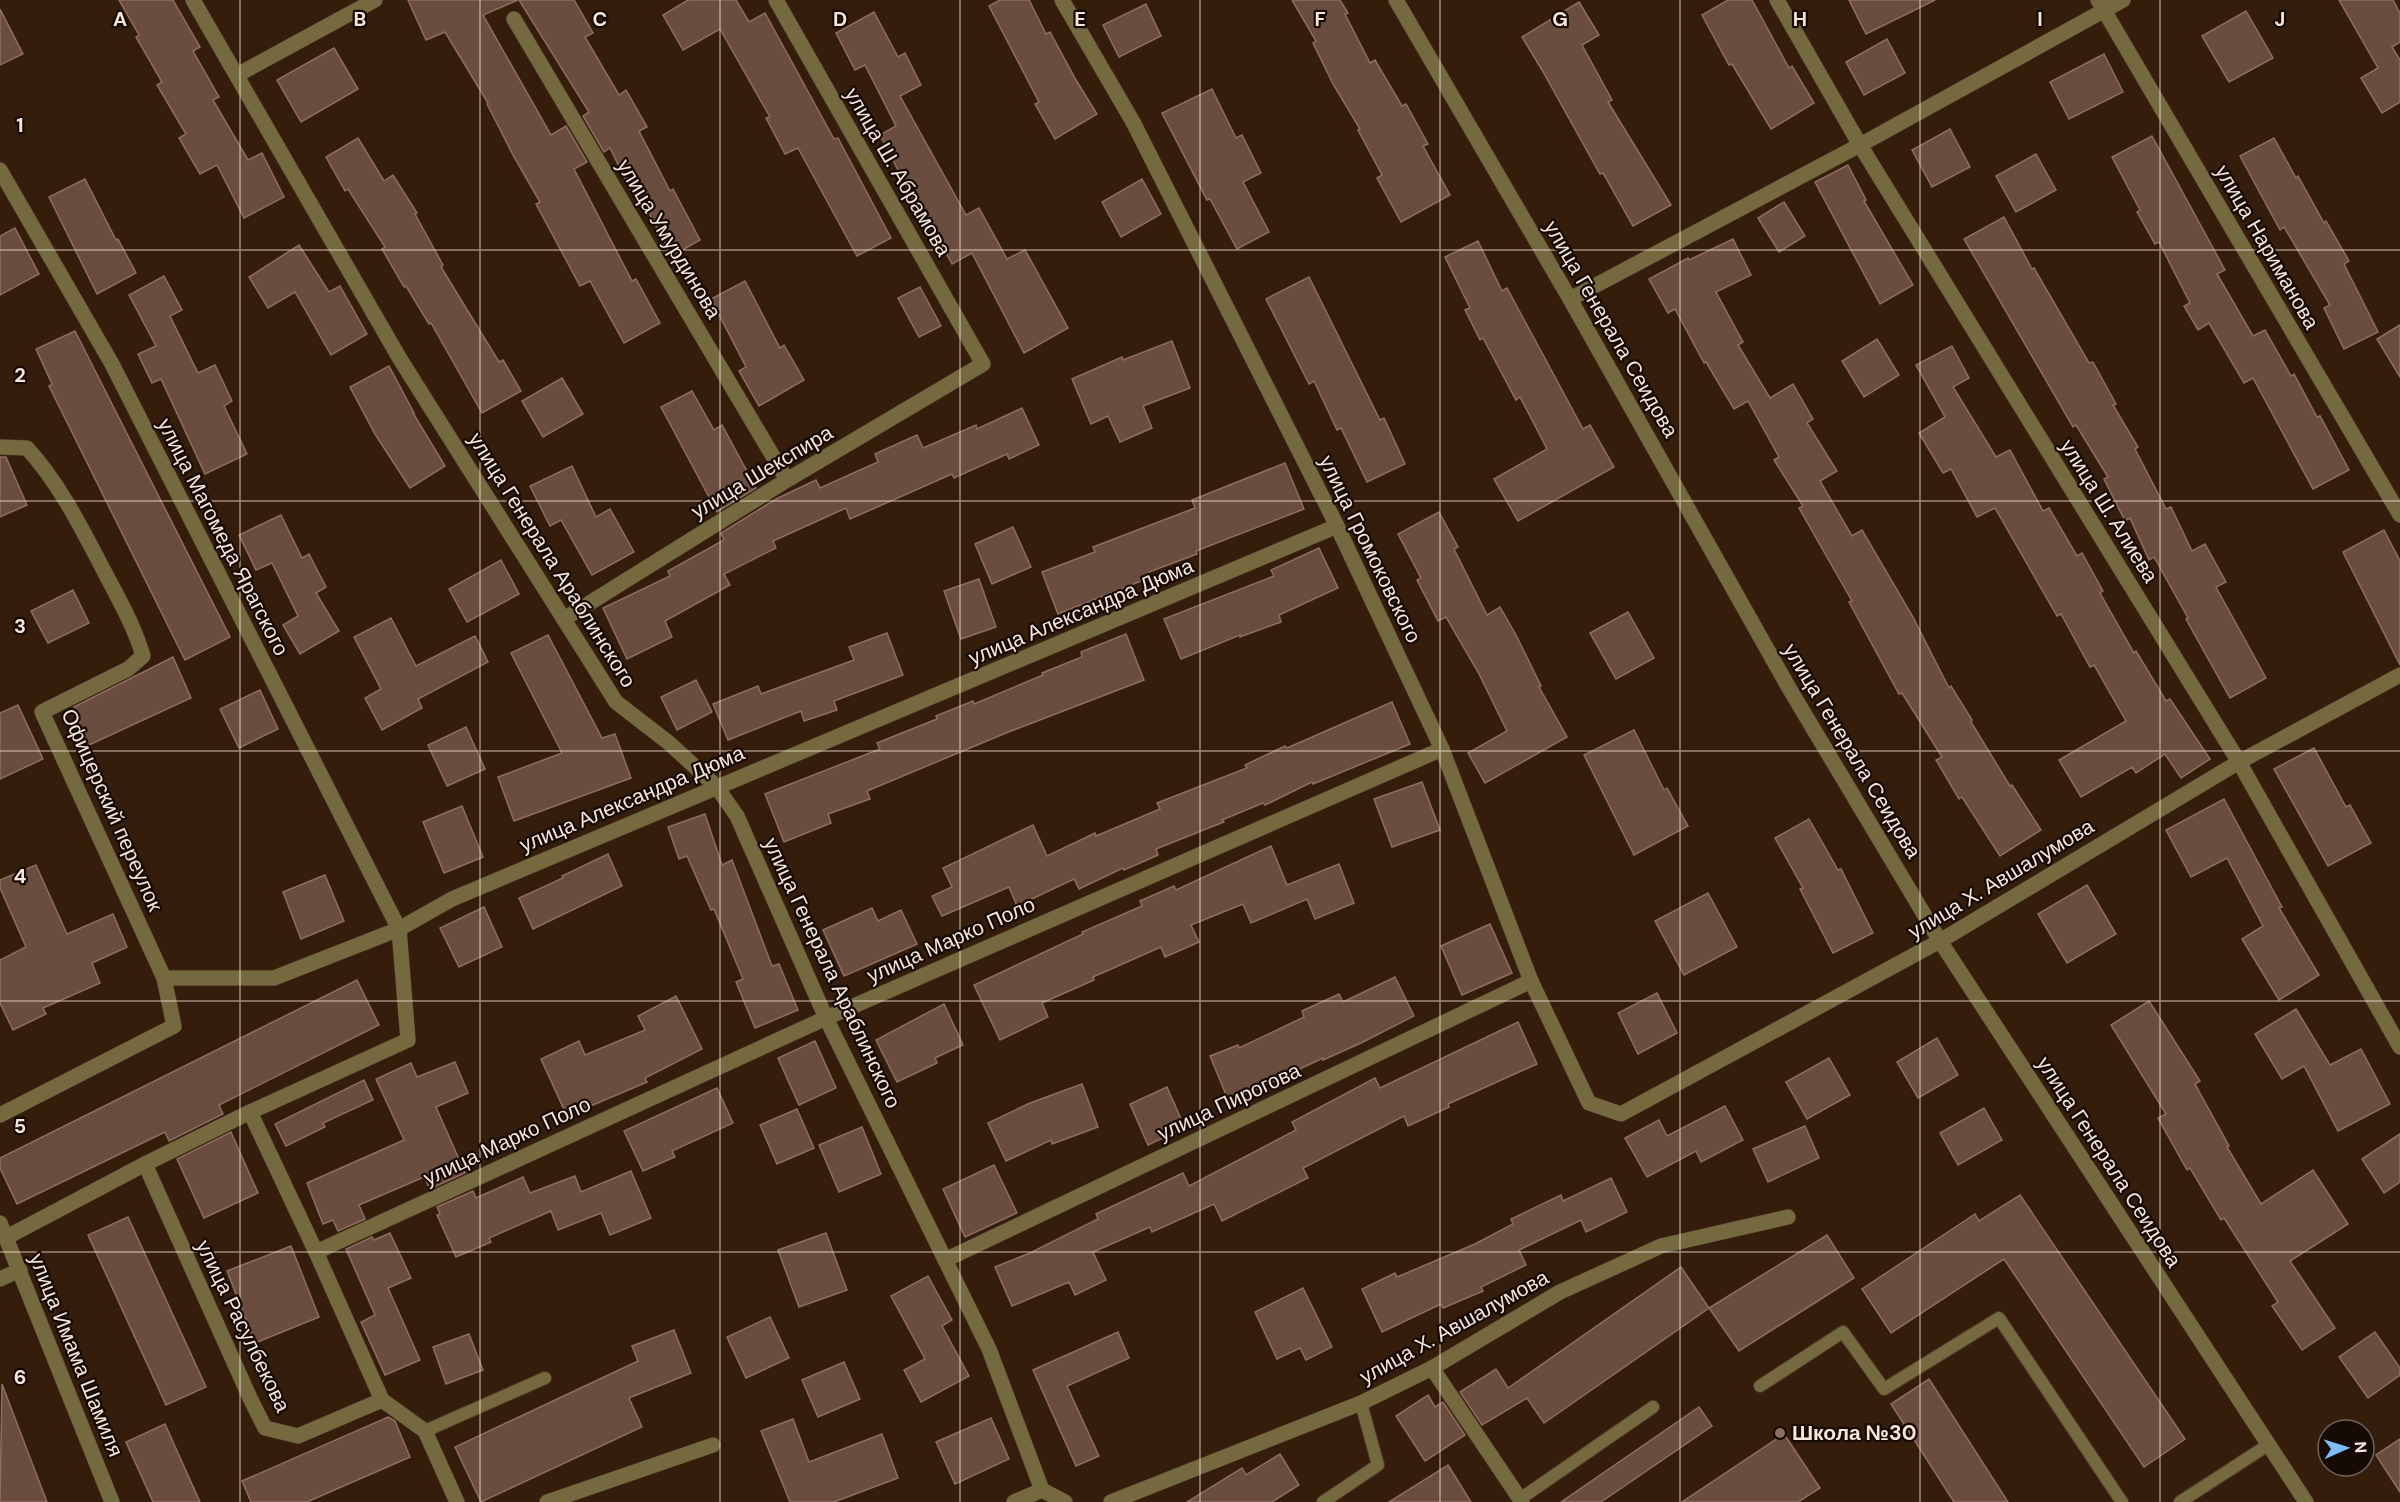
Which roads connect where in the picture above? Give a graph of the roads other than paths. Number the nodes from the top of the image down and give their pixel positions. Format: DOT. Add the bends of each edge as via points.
graph roads {
  1 [pos="192,0"];
  2 [pos="375,0"];
  3 [pos="776,0"];
  4 [pos="1062,0"];
  5 [pos="1396,0"];
  6 [pos="1777,0"];
  7 [pos="2124,0"];
  8 [pos="2101,6"];
  9 [pos="514,19"];
  10 [pos="237,75"];
  11 [pos="1860,145"];
  12 [pos="0,170"];
  13 [pos="1570,299"];
  14 [pos="983,364"];
  15 [pos="0,447"];
  16 [pos="787,480"];
  17 [pos="2400,515"];
  18 [pos="1337,526"];
  19 [pos="564,619"];
  20 [pos="2400,675"];
  21 [pos="1442,749"];
  22 [pos="2239,762"];
  23 [pos="716,786"];
  24 [pos="399,929"];
  25 [pos="1940,941"];
  26 [pos="164,978"];
  27 [pos="1531,981"];
  28 [pos="826,1018"];
  29 [pos="2400,1047"];
  30 [pos="250,1112"];
  31 [pos="1621,1114"];
  32 [pos="0,1115"];
  33 [pos="145,1164"];
  34 [pos="1788,1217"];
  35 [pos="0,1223"];
  36 [pos="7,1237"];
  37 [pos="316,1252"];
  38 [pos="945,1260"];
  39 [pos="20,1270"];
  40 [pos="0,1279"];
  41 [pos="1432,1368"];
  42 [pos="545,1378"];
  43 [pos="1760,1386"];
  44 [pos="382,1400"];
  45 [pos="1361,1403"];
  46 [pos="1653,1407"];
  47 [pos="425,1431"];
  48 [pos="713,1445"];
  49 [pos="2268,1445"];
  50 [pos="1042,1490"];
  51 [pos="1521,1501"];
  52 [pos="112,1502"];
  53 [pos="457,1502"];
  54 [pos="547,1502"];
  55 [pos="1014,1502"];
  56 [pos="1065,1502"];
  57 [pos="1111,1502"];
  58 [pos="1323,1502"];
  59 [pos="2122,1502"];
  60 [pos="2180,1502"];
  61 [pos="2306,1502"];
  1 -- 10 [label="street, улица Генерала Араблинского"];
  2 -- 10 [label="street"];
  3 -- 14 [label="street, улица Ш. Абрамова"];
  4 -- 18 [label="street, улица Громоковского" via="1133,122"];
  5 -- 13 [label="street, улица Генерала Сеидова"];
  6 -- 11 [label="street, улица Ш. Алиева"];
  7 -- 8 [label="street"];
  8 -- 11 [label="street"];
  8 -- 17 [label="street, улица Нариманова"];
  9 -- 16 [label="street, улица Умурдинова"];
  10 -- 19 [label="street, улица Генерала Араблинского" via="400,359"];
  11 -- 13 [label="street"];
  11 -- 22 [label="street, улица Ш. Алиева"];
  12 -- 24 [label="street, улица Магомеда Ярагского" via="112,364"];
  13 -- 25 [label="street, улица Генерала Сеидова" via="1789,688"];
  14 -- 16 [label="street, улица Шекспира"];
  15 -- 26 [label="street, Офицерский переулок" via="27,448 47,470 136,633 143,657 128,669 42,712"];
  16 -- 19 [label="street, улица Шекспира"];
  18 -- 21 [label="street, улица Громоковского"];
  18 -- 23 [label="street, улица Александра Дюма"];
  19 -- 23 [label="street, улица Генерала Араблинского" via="616,702"];
  20 -- 22 [label="street, улица Х. Авшалумова"];
  21 -- 27 [label="street, улица Громоковского"];
  21 -- 28 [label="street, улица Марко Поло"];
  22 -- 25 [label="street, улица Х. Авшалумова"];
  22 -- 29 [label="street, улица Ш. Алиева"];
  23 -- 24 [label="street, улица Александра Дюма" via="452,899"];
  23 -- 28 [label="street, улица Генерала Араблинского" via="737,816"];
  24 -- 26 [label="street, улица Александра Дюма" via="274,978"];
  24 -- 30 [label="street" via="408,1040"];
  25 -- 31 [label="street, улица Х. Авшалумова"];
  25 -- 49 [label="street, улица Генерала Сеидова"];
  26 -- 32 [label="street" via="174,1026"];
  27 -- 31 [label="street, улица Громоковского" via="1589,1103"];
  27 -- 38 [label="street, улица Пирогова"];
  28 -- 37 [label="street, улица Марко Поло"];
  28 -- 38 [label="street, улица Генерала Араблинского"];
  30 -- 33 [label="street"];
  30 -- 37 [label="street"];
  33 -- 36 [label="street"];
  33 -- 44 [label="street, улица Расулбекова" via="266,1428 298,1436"];
  34 -- 41 [label="street, улица Х. Авшалумова" via="1661,1246 1560,1292"];
  35 -- 36 [label="street, улица Имама Шамиля"];
  36 -- 39 [label="street, улица Имама Шамиля"];
  37 -- 44 [label="street"];
  38 -- 50 [label="street, улица Генерала Араблинского" via="989,1349"];
  39 -- 40 [label="street"];
  39 -- 52 [label="street, улица Имама Шамиля"];
  41 -- 45 [label="street, улица Х. Авшалумова"];
  41 -- 51 [label="street"];
  42 -- 47 [label="lane"];
  43 -- 59 [label="lane" via="1843,1332 1884,1389 1999,1318"];
  44 -- 47 [label="street"];
  45 -- 57 [label="street, улица Х. Авшалумова"];
  45 -- 58 [label="lane" via="1378,1464"];
  46 -- 51 [label="lane"];
  47 -- 53 [label="street"];
  48 -- 54 [label="street"];
  49 -- 60 [label="lane"];
  49 -- 61 [label="street, улица Генерала Сеидова"];
  50 -- 55 [label="street"];
  50 -- 56 [label="street"];
}
